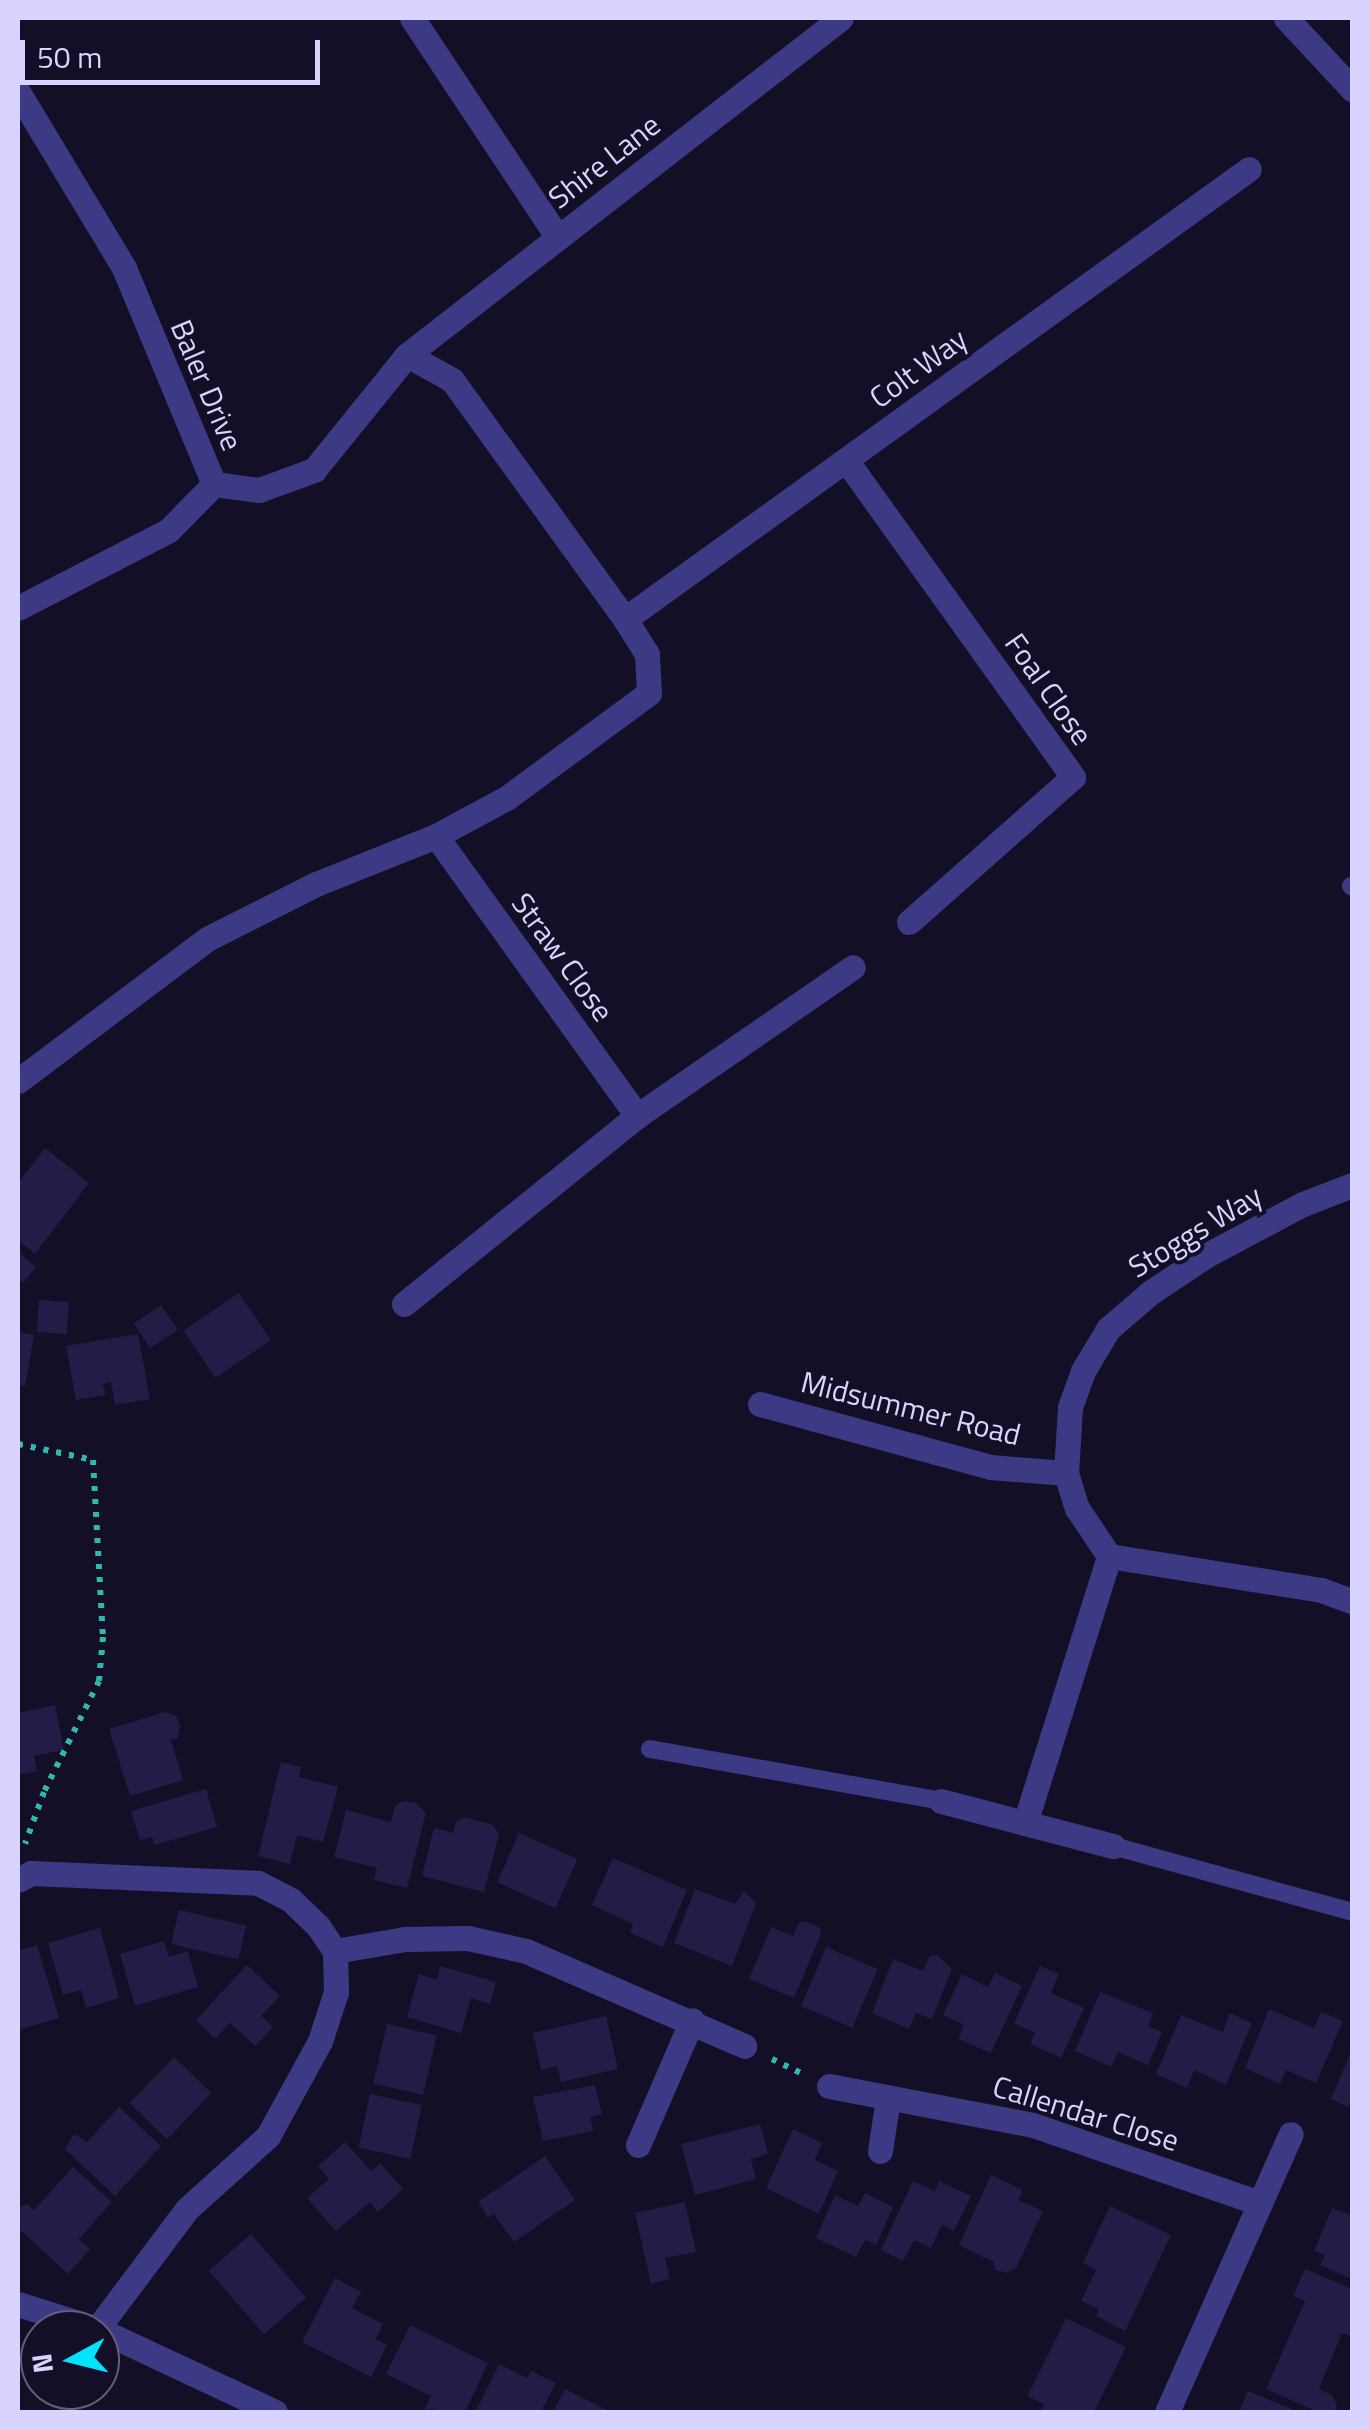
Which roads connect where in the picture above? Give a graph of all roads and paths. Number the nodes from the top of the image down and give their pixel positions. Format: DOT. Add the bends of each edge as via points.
graph roads {
  1 [pos="412,18"];
  2 [pos="841,18"];
  3 [pos="1286,18"];
  4 [pos="1352,88"];
  5 [pos="18,92"];
  6 [pos="1248,169"];
  7 [pos="558,238"];
  8 [pos="407,355"];
  9 [pos="846,460"];
  10 [pos="214,484"];
  11 [pos="18,608"];
  12 [pos="625,619"];
  13 [pos="436,836"];
  14 [pos="909,922"];
  15 [pos="853,967"];
  16 [pos="18,1081"];
  17 [pos="638,1116"];
  18 [pos="1352,1186"];
  19 [pos="404,1304"];
  20 [pos="760,1404"];
  21 [pos="18,1444"];
  22 [pos="1066,1473"];
  23 [pos="1110,1556"];
  24 [pos="1352,1601"];
  25 [pos="650,1749"];
  26 [pos="941,1801"];
  27 [pos="1025,1823"];
  28 [pos="1113,1846"];
  29 [pos="22,1866"];
  30 [pos="1352,1912"];
  31 [pos="335,1951"];
  32 [pos="692,2020"];
  33 [pos="744,2046"];
  34 [pos="829,2086"];
  35 [pos="888,2098"];
  36 [pos="1291,2134"];
  37 [pos="638,2145"];
  38 [pos="880,2151"];
  39 [pos="1260,2203"];
  40 [pos="114,2310"];
  41 [pos="120,2340"];
  42 [pos="275,2412"];
  43 [pos="1167,2412"];
  1 -- 7 [label="street"];
  2 -- 7 [label="street, Shire Lane"];
  3 -- 4 [label="street"];
  5 -- 10 [label="street, Baler Drive" via="124,268"];
  6 -- 9 [label="street, Colt Way"];
  7 -- 8 [label="street, Shire Lane"];
  8 -- 10 [label="street, Baler Drive" via="314,470 259,490"];
  8 -- 12 [label="street" via="452,380"];
  9 -- 12 [label="street, Colt Way"];
  9 -- 14 [label="street, Foal Close" via="1072,777"];
  10 -- 11 [label="street" via="169,530"];
  12 -- 13 [label="street" via="647,654 649,693 508,797"];
  13 -- 16 [label="street" via="316,884 206,940"];
  13 -- 17 [label="street, Straw Close"];
  15 -- 17 [label="street"];
  17 -- 19 [label="street"];
  18 -- 22 [label="street, Stoggs Way" via="1207,1255 1108,1330 1070,1407"];
  20 -- 22 [label="street, Midsummer Road" via="990,1467"];
  21 -- 29 [label="path" via="93,1460 103,1636 99,1681 44,1792"];
  22 -- 23 [label="street" via="1077,1508"];
  23 -- 24 [label="street"];
  23 -- 27 [label="street"];
  25 -- 26 [label="lane"];
  26 -- 27 [label="street"];
  27 -- 28 [label="street"];
  28 -- 30 [label="lane"];
  29 -- 31 [label="street" via="258,1883 291,1900"];
  31 -- 32 [label="street" via="468,1938 526,1951"];
  31 -- 40 [label="street" via="336,1992 320,2041 268,2136 187,2209"];
  32 -- 33 [label="street"];
  32 -- 37 [label="street"];
  33 -- 34 [label="path"];
  34 -- 35 [label="street, Callendar Close"];
  35 -- 38 [label="street"];
  35 -- 39 [label="street, Callendar Close" via="1033,2125"];
  36 -- 39 [label="street"];
  39 -- 43 [label="street"];
  41 -- 42 [label="street"];
}
